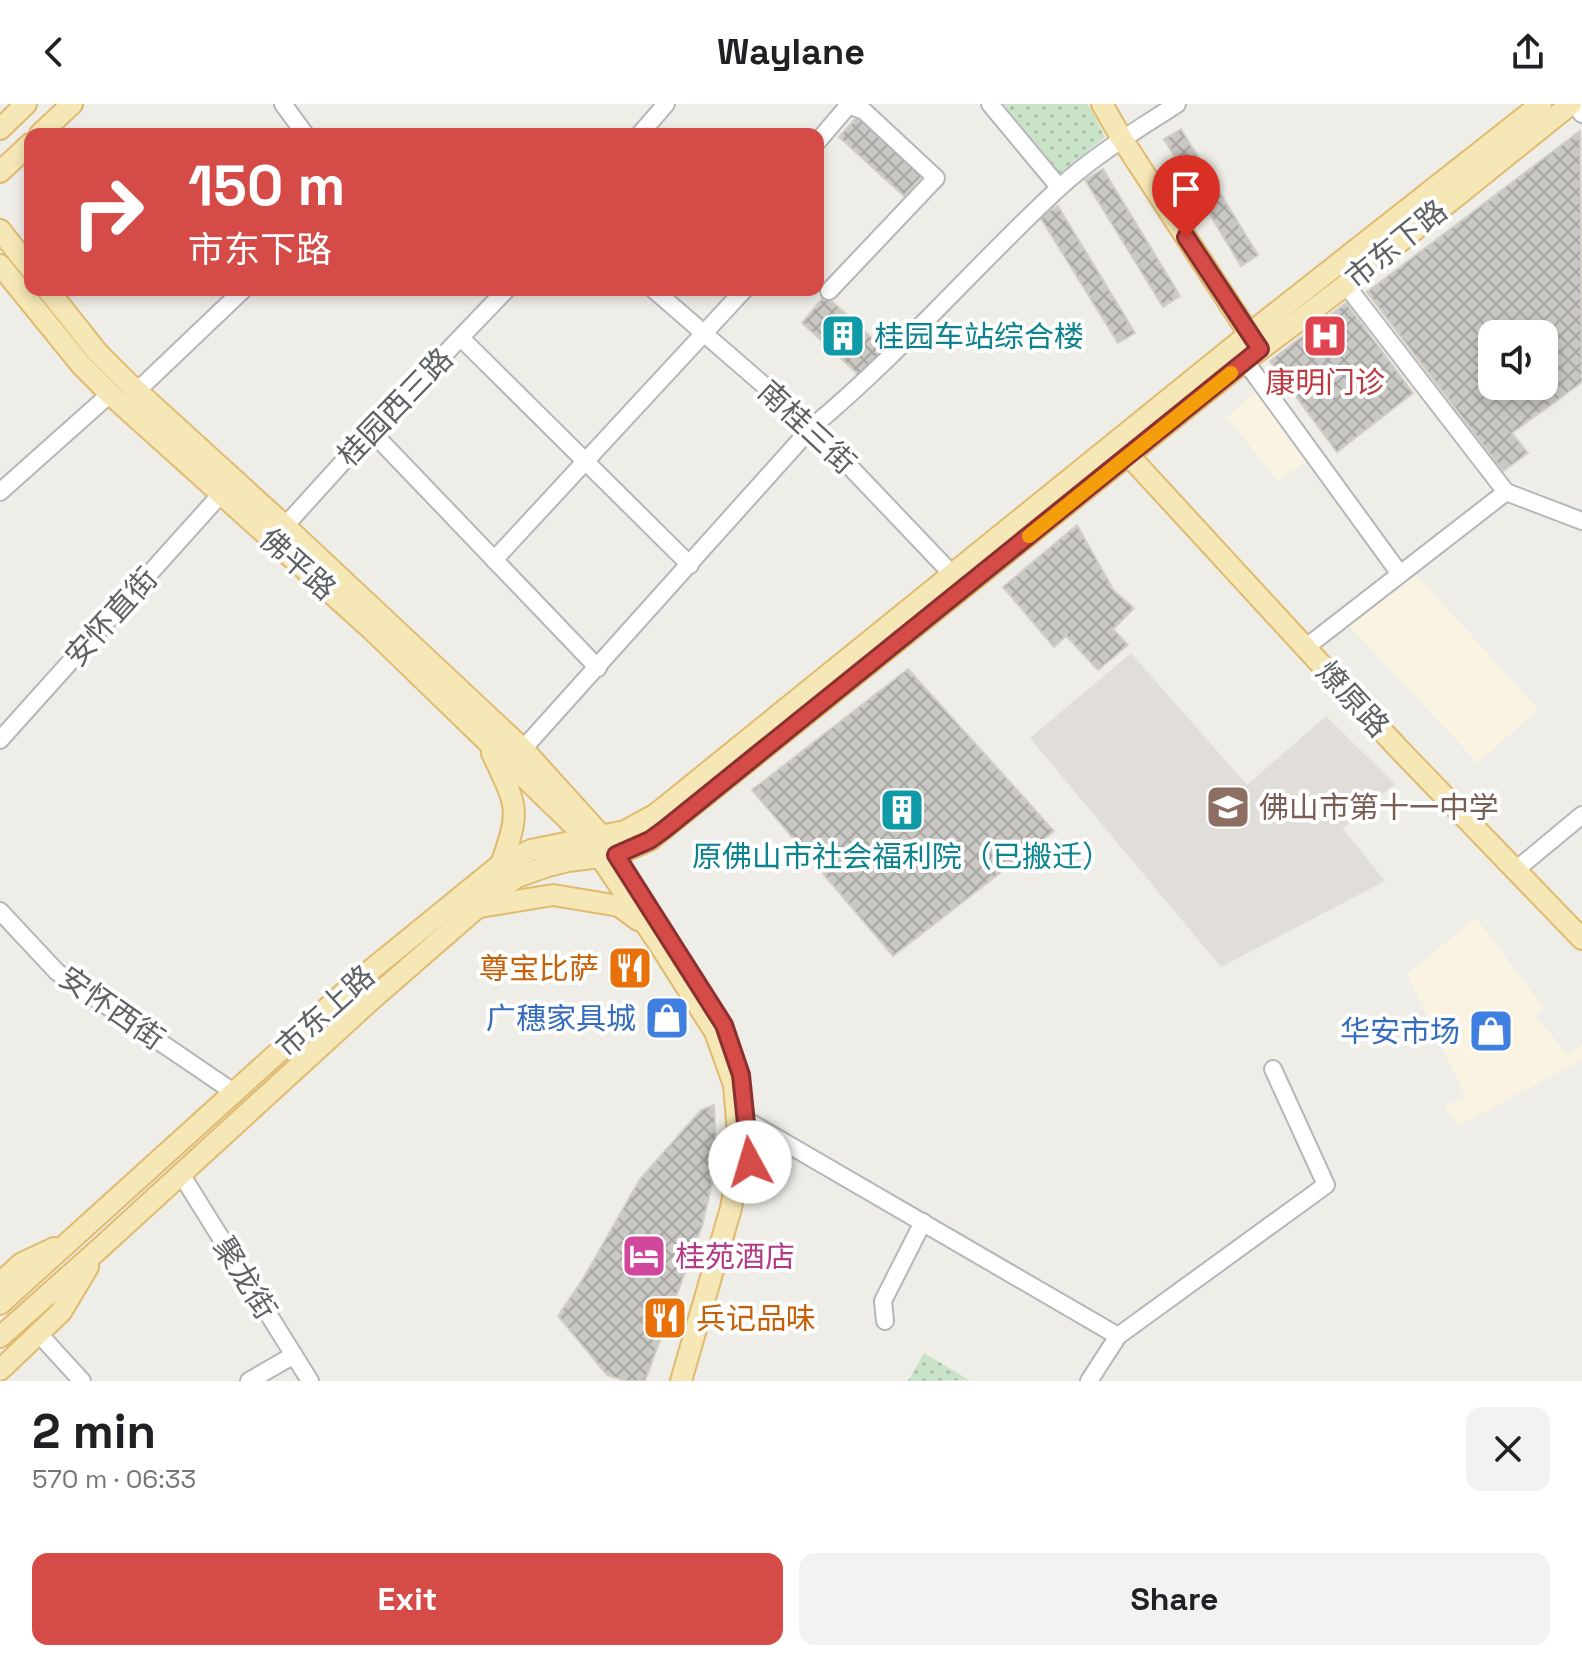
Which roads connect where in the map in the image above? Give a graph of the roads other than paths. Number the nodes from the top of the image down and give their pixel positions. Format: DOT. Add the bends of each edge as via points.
graph roads {
  1 [pos="26,104"];
  2 [pos="72,104"];
  3 [pos="283,104"];
  4 [pos="666,104"];
  5 [pos="1102,104"];
  6 [pos="1177,104"];
  7 [pos="1541,104"];
  8 [pos="1573,104"];
  9 [pos="857,106"];
  10 [pos="992,106"];
  11 [pos="1582,114"];
  12 [pos="46,128"];
  13 [pos="301,128"];
  14 [pos="645,128"];
  15 [pos="0,129"];
  16 [pos="824,136"];
  17 [pos="1122,139"];
  18 [pos="24,150"];
  19 [pos="0,172"];
  20 [pos="1059,187"];
  21 [pos="0,230"];
  22 [pos="24,260"];
  23 [pos="0,265"];
  24 [pos="1346,285"];
  25 [pos="829,291"];
  26 [pos="24,295"];
  27 [pos="25,296"];
  28 [pos="53,296"];
  29 [pos="237,296"];
  30 [pos="500,296"];
  31 [pos="661,296"];
  32 [pos="739,296"];
  33 [pos="705,334"];
  34 [pos="461,338"];
  35 [pos="1252,348"];
  36 [pos="137,391"];
  37 [pos="110,394"];
  38 [pos="812,427"];
  39 [pos="371,431"];
  40 [pos="1122,449"];
  41 [pos="585,462"];
  42 [pos="0,492"];
  43 [pos="1506,492"];
  44 [pos="221,494"];
  45 [pos="1582,521"];
  46 [pos="285,526"];
  47 [pos="494,560"];
  48 [pos="690,565"];
  49 [pos="952,574"];
  50 [pos="1400,574"];
  51 [pos="1305,648"];
  52 [pos="598,668"];
  53 [pos="0,740"];
  54 [pos="487,742"];
  55 [pos="523,749"];
  56 [pos="1582,815"];
  57 [pos="596,837"];
  58 [pos="609,856"];
  59 [pos="501,864"];
  60 [pos="1517,869"];
  61 [pos="480,907"];
  62 [pos="0,911"];
  63 [pos="648,928"];
  64 [pos="1582,939"];
  65 [pos="1273,1069"];
  66 [pos="235,1093"];
  67 [pos="746,1120"];
  68 [pos="181,1174"];
  69 [pos="923,1222"];
  70 [pos="76,1237"];
  71 [pos="98,1250"];
  72 [pos="0,1283"];
  73 [pos="0,1304"];
  74 [pos="885,1321"];
  75 [pos="39,1334"];
  76 [pos="1118,1336"];
  77 [pos="0,1337"];
  78 [pos="294,1355"];
  79 [pos="0,1370"];
  80 [pos="82,1381"];
  81 [pos="249,1381"];
  82 [pos="310,1381"];
  83 [pos="681,1381"];
  84 [pos="694,1381"];
  85 [pos="1089,1381"];
  1 -- 15 [label="main road"];
  2 -- 12 [label="main road"];
  3 -- 13 [label="street"];
  4 -- 14 [label="street"];
  5 -- 17 [label="main road"];
  6 -- 17 [label="street"];
  7 -- 35 [label="main road, 市东下路"];
  8 -- 11 [label="street"];
  8 -- 24 [label="main road, 市东下路"];
  9 -- 16 [label="street"];
  9 -- 25 [label="street" via="936,178"];
  10 -- 20 [label="street"];
  17 -- 20 [label="street"];
  17 -- 35 [label="main road"];
  18 -- 19 [label="main road"];
  20 -- 38 [label="street" via="858,389"];
  21 -- 22 [label="main road"];
  23 -- 26 [label="main road, 佛平路"];
  24 -- 35 [label="main road, 市东下路"];
  24 -- 43 [label="street"];
  27 -- 37 [label="main road, 佛平路"];
  28 -- 36 [label="main road, 佛平路"];
  29 -- 36 [label="street"];
  30 -- 34 [label="street, 桂园西三路"];
  31 -- 33 [label="street, 南桂三街"];
  32 -- 33 [label="street"];
  33 -- 38 [label="street, 南桂三街"];
  33 -- 41 [label="street"];
  34 -- 39 [label="street, 桂园西三路"];
  34 -- 41 [label="street"];
  35 -- 40 [label="main road, 市东下路"];
  35 -- 50 [label="street"];
  36 -- 46 [label="main road, 佛平路"];
  37 -- 42 [label="street"];
  37 -- 44 [label="main road, 佛平路"];
  38 -- 48 [label="street"];
  38 -- 49 [label="street, 南桂三街"];
  39 -- 46 [label="street, 桂园西三路"];
  39 -- 47 [label="street"];
  40 -- 49 [label="main road, 市东下路"];
  40 -- 51 [label="main road, 燎原路"];
  40 -- 58 [label="main road, 市东下路" via="665,829"];
  41 -- 47 [label="street"];
  41 -- 48 [label="street"];
  43 -- 45 [label="street"];
  43 -- 50 [label="street"];
  44 -- 53 [label="street, 安怀直街"];
  44 -- 54 [label="main road, 佛平路"];
  46 -- 55 [label="main road, 佛平路"];
  47 -- 52 [label="street"];
  48 -- 52 [label="street"];
  49 -- 57 [label="main road, 市东下路" via="656,814 639,826"];
  50 -- 51 [label="street"];
  51 -- 60 [label="main road, 燎原路"];
  52 -- 55 [label="street"];
  54 -- 57 [label="main road, 佛平路"];
  54 -- 59 [label="main road" via="516,815"];
  55 -- 57 [label="main road, 佛平路"];
  56 -- 60 [label="street"];
  57 -- 58 [label="main road, 佛平路"];
  57 -- 59 [label="main road, 市东上路" via="531,850"];
  58 -- 61 [label="main road, 市东上路" via="568,861 517,877"];
  58 -- 63 [label="main road"];
  58 -- 67 [label="main road" via="724,1025 741,1075"];
  59 -- 66 [label="main road, 市东上路" via="355,983"];
  60 -- 64 [label="main road, 燎原路"];
  61 -- 63 [label="main road" via="553,895 586,899 619,906"];
  61 -- 68 [label="main road, 市东上路"];
  62 -- 66 [label="street, 安怀西街" via="57,972"];
  63 -- 83 [label="main road" via="715,1032 734,1085 740,1157 728,1223"];
  65 -- 76 [label="street" via="1326,1185"];
  66 -- 70 [label="main road, 市东上路"];
  67 -- 69 [label="street"];
  67 -- 84 [label="main road" via="749,1172 726,1279"];
  68 -- 71 [label="main road, 市东上路"];
  68 -- 78 [label="street, 聚龙街"];
  69 -- 74 [label="street" via="883,1301"];
  69 -- 76 [label="street"];
  70 -- 72 [label="main road" via="22,1263"];
  70 -- 73 [label="main road, 市东上路"];
  71 -- 75 [label="main road" via="61,1312"];
  71 -- 77 [label="main road, 市东上路"];
  75 -- 79 [label="main road"];
  75 -- 80 [label="street"];
  76 -- 85 [label="street"];
  78 -- 81 [label="street"];
  78 -- 82 [label="street, 聚龙街"];
}
